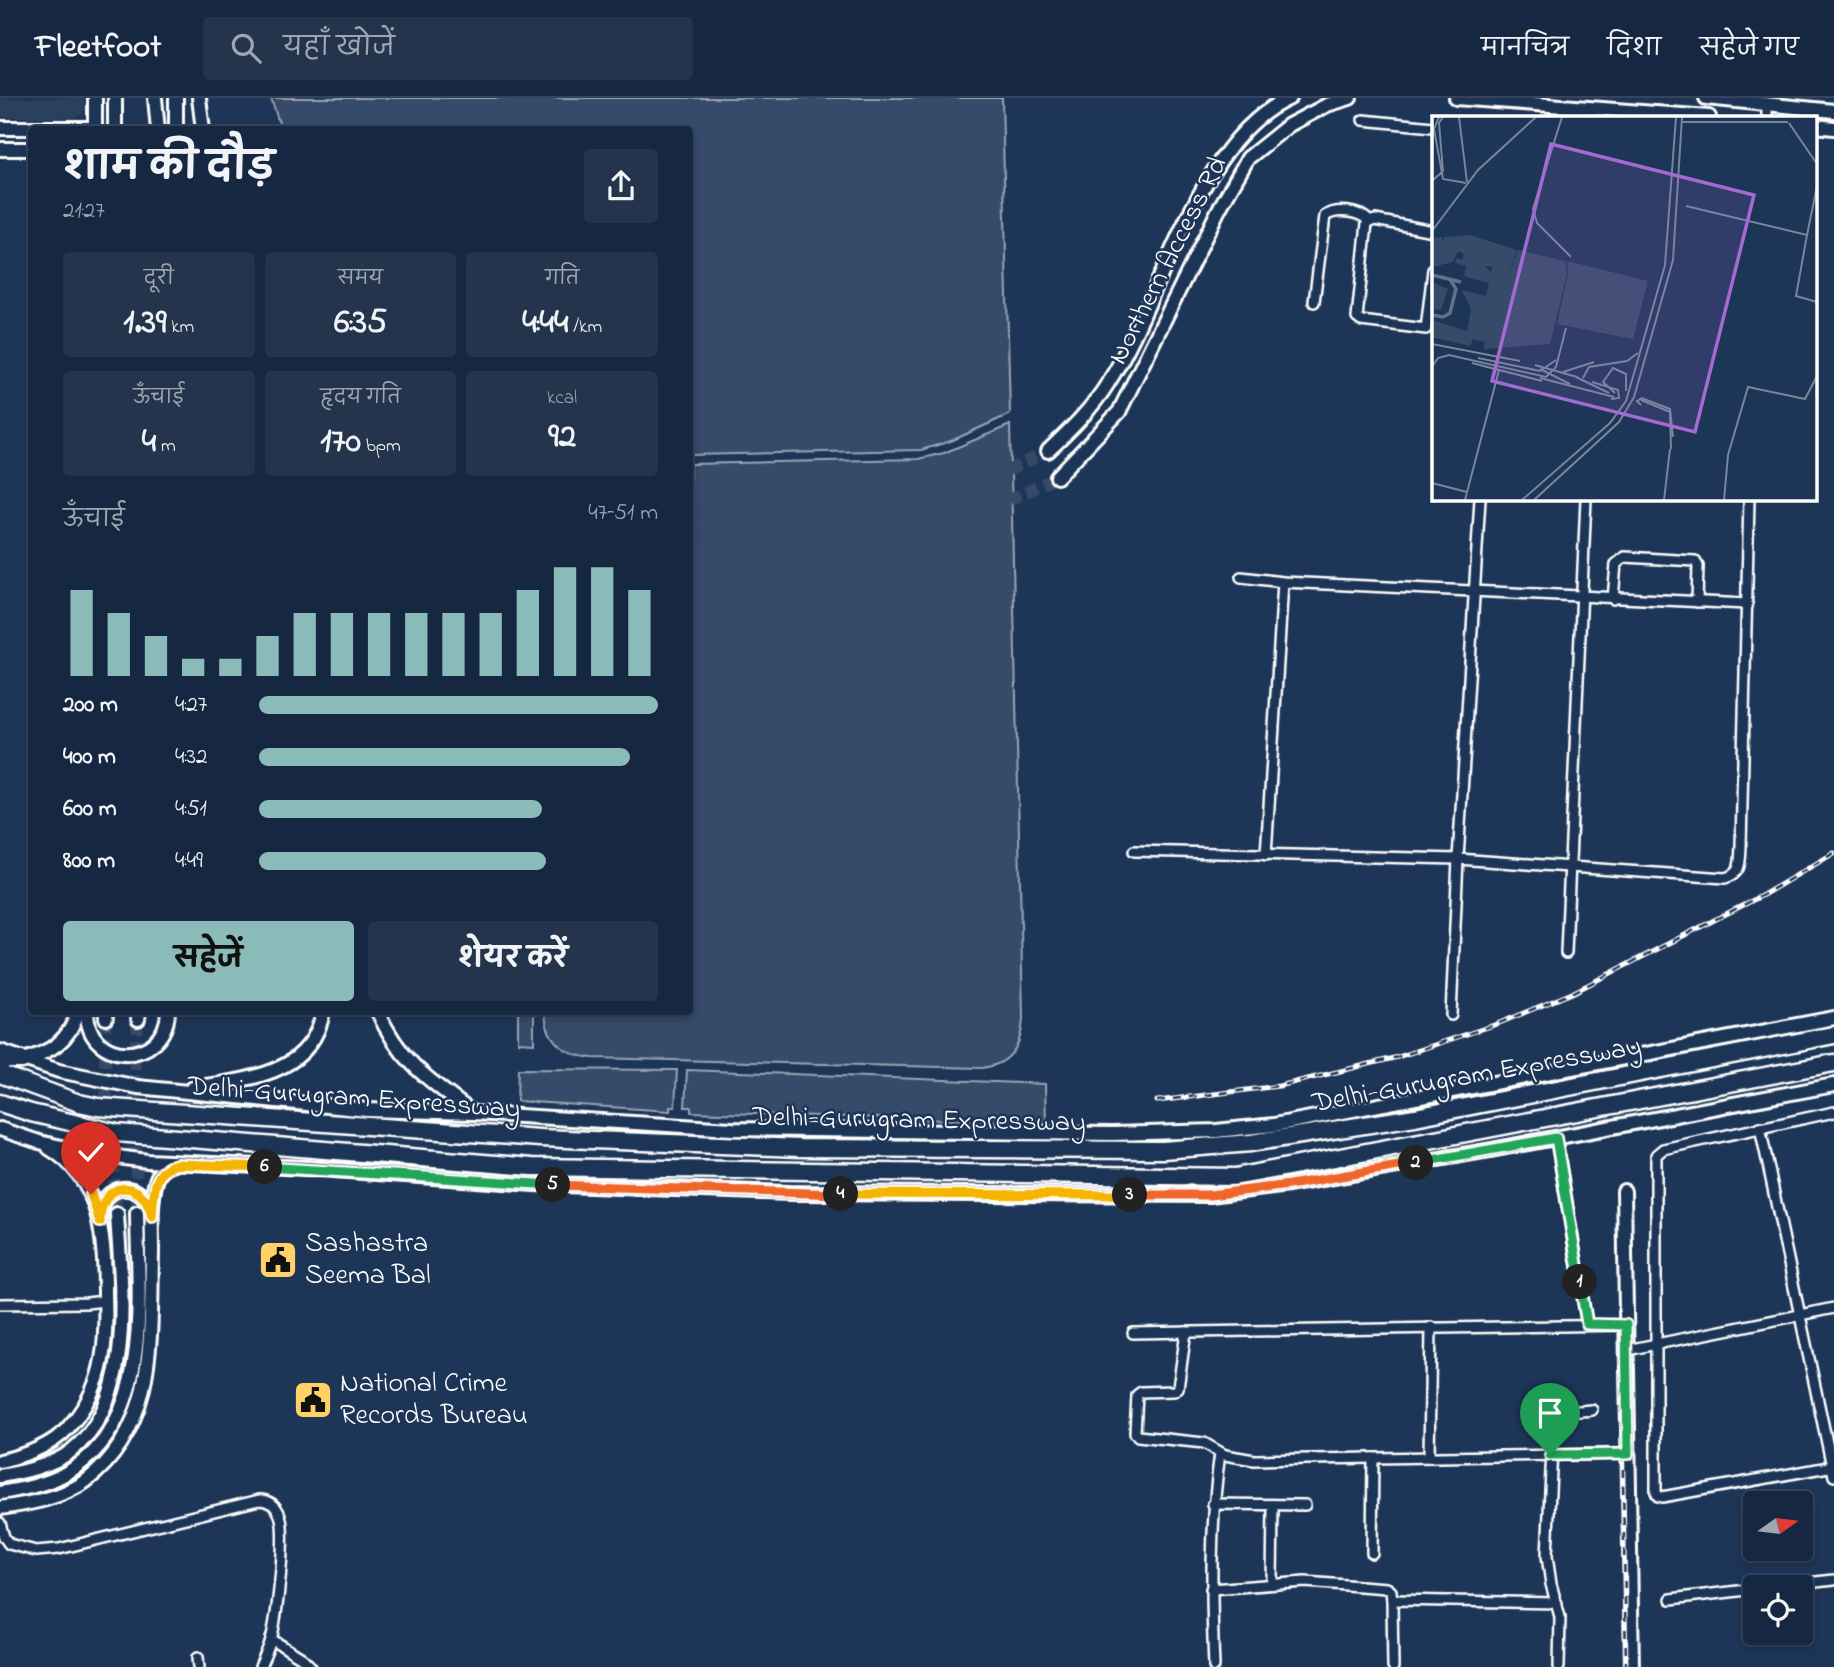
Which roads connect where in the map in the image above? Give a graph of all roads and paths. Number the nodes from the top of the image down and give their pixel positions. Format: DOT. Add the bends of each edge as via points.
graph roads {
  1 [pos="95,98"];
  2 [pos="116,98"];
  3 [pos="155,98"];
  4 [pos="177,98"];
  5 [pos="199,98"];
  6 [pos="1290,98"];
  7 [pos="1350,98"];
  8 [pos="1456,98"];
  9 [pos="1706,98"];
  10 [pos="1768,103"];
  11 [pos="1834,111"];
  12 [pos="1678,116"];
  13 [pos="1767,116"];
  14 [pos="1363,120"];
  15 [pos="95,126"];
  16 [pos="115,126"];
  17 [pos="159,126"];
  18 [pos="176,126"];
  19 [pos="202,126"];
  20 [pos="1816,126"];
  21 [pos="1432,127"];
  22 [pos="0,128"];
  23 [pos="28,128"];
  24 [pos="1834,128"];
  25 [pos="0,149"];
  26 [pos="28,149"];
  27 [pos="1369,221"];
  28 [pos="1432,231"];
  29 [pos="1432,278"];
  30 [pos="1314,302"];
  31 [pos="1048,451"];
  32 [pos="1057,477"];
  33 [pos="1480,500"];
  34 [pos="1586,500"];
  35 [pos="1749,500"];
  36 [pos="1241,577"];
  37 [pos="1283,582"];
  38 [pos="1474,592"];
  39 [pos="1581,597"];
  40 [pos="1613,599"];
  41 [pos="1697,602"];
  42 [pos="1747,604"];
  43 [pos="1134,851"];
  44 [pos="1266,855"];
  45 [pos="1458,859"];
  46 [pos="1569,866"];
  47 [pos="1566,953"];
  48 [pos="77,1015"];
  49 [pos="87,1015"];
  50 [pos="168,1015"];
  51 [pos="322,1015"];
  52 [pos="380,1015"];
  53 [pos="1451,1015"];
  54 [pos="1834,1018"];
  55 [pos="1834,1035"];
  56 [pos="0,1051"];
  57 [pos="0,1060"];
  58 [pos="22,1060"];
  59 [pos="1834,1063"];
  60 [pos="0,1074"];
  61 [pos="1834,1085"];
  62 [pos="176,1091"];
  63 [pos="0,1102"];
  64 [pos="1834,1112"];
  65 [pos="473,1113"];
  66 [pos="1760,1126"];
  67 [pos="0,1129"];
  68 [pos="1556,1138"];
  69 [pos="40,1142"];
  70 [pos="177,1164"];
  71 [pos="1624,1191"];
  72 [pos="137,1213"];
  73 [pos="117,1214"];
  74 [pos="152,1217"];
  75 [pos="100,1222"];
  76 [pos="105,1301"];
  77 [pos="0,1304"];
  78 [pos="1834,1308"];
  79 [pos="1800,1314"];
  80 [pos="1587,1324"];
  81 [pos="1626,1325"];
  82 [pos="1431,1327"];
  83 [pos="1186,1332"];
  84 [pos="1133,1333"];
  85 [pos="1657,1343"];
  86 [pos="1627,1350"];
  87 [pos="1592,1410"];
  88 [pos="1220,1453"];
  89 [pos="1628,1454"];
  90 [pos="1550,1455"];
  91 [pos="1429,1457"];
  92 [pos="1373,1458"];
  93 [pos="0,1461"];
  94 [pos="1833,1469"];
  95 [pos="0,1476"];
  96 [pos="0,1493"];
  97 [pos="1213,1504"];
  98 [pos="1273,1505"];
  99 [pos="1306,1505"];
  100 [pos="0,1508"];
  101 [pos="0,1523"];
  102 [pos="1372,1553"];
  103 [pos="1834,1580"];
  104 [pos="1813,1582"];
  105 [pos="1272,1583"];
  106 [pos="1211,1589"];
  107 [pos="1743,1590"];
  108 [pos="1671,1599"];
  109 [pos="1392,1600"];
  110 [pos="1557,1603"];
  111 [pos="271,1639"];
  112 [pos="260,1667"];
  113 [pos="311,1667"];
  114 [pos="1214,1667"];
  115 [pos="1392,1667"];
  116 [pos="1559,1667"];
  117 [pos="1632,1667"];
  1 -- 15 [label="main road"];
  2 -- 16 [label="main road"];
  3 -- 17 [label="main road"];
  4 -- 18 [label="main road"];
  5 -- 19 [label="main road"];
  6 -- 31 [label="main road, Northern Access Rd" via="1233,142 1206,181 1108,383 1082,418"];
  7 -- 32 [label="main road, Northern Access Rd" via="1289,125 1248,158 1119,412"];
  8 -- 12 [label="main road"];
  9 -- 10 [label="main road"];
  10 -- 11 [label="main road"];
  10 -- 13 [label="street"];
  14 -- 21 [label="street"];
  20 -- 24 [label="main road"];
  22 -- 23 [label="main road"];
  25 -- 26 [label="main road"];
  27 -- 28 [label="street"];
  27 -- 29 [label="street" via="1359,320 1426,328"];
  27 -- 30 [label="street" via="1359,213 1325,216"];
  33 -- 38 [label="street"];
  34 -- 39 [label="street"];
  35 -- 42 [label="street"];
  36 -- 37 [label="street"];
  37 -- 38 [label="street"];
  37 -- 44 [label="street"];
  38 -- 39 [label="street"];
  38 -- 45 [label="street"];
  39 -- 40 [label="street"];
  39 -- 46 [label="street"];
  40 -- 41 [label="street"];
  40 -- 41 [label="street" via="1616,564 1625,557 1694,560 1698,566"];
  41 -- 42 [label="street"];
  42 -- 46 [label="street" via="1738,870 1724,878"];
  43 -- 44 [label="street"];
  44 -- 45 [label="street"];
  45 -- 46 [label="street"];
  45 -- 53 [label="street"];
  46 -- 47 [label="street"];
  48 -- 58 [label="main road" via="60,1043"];
  49 -- 50 [label="main road" via="94,1039 109,1050 128,1053 146,1050 158,1040"];
  51 -- 62 [label="main road" via="308,1046 275,1071"];
  52 -- 65 [label="main road" via="405,1058"];
  54 -- 65 [label="main road" via="1274,1125 1216,1130 1112,1134 732,1129"];
  55 -- 60 [label="highway, Delhi-Gurugram Expressway" via="1415,1117 1251,1143 1163,1150 800,1148 540,1138 98,1107"];
  56 -- 58 [label="main road"];
  57 -- 58 [label="highway"];
  58 -- 62 [label="main road" via="97,1080"];
  59 -- 63 [label="highway, Delhi-Gurugram Expressway" via="1235,1177 532,1167 117,1133 31,1114"];
  61 -- 68 [label="main road"];
  62 -- 65 [label="main road" via="367,1110"];
  64 -- 66 [label="street"];
  66 -- 79 [label="street"];
  66 -- 85 [label="street" via="1662,1149 1656,1155"];
  67 -- 69 [label="main road"];
  68 -- 70 [label="main road" via="1210,1195 789,1193"];
  68 -- 80 [label="street"];
  69 -- 70 [label="main road"];
  69 -- 75 [label="main road" via="72,1167 91,1194"];
  70 -- 74 [label="main road" via="159,1174"];
  71 -- 81 [label="main road"];
  72 -- 96 [label="main road" via="135,1365 122,1410 98,1448 79,1466 56,1479"];
  73 -- 95 [label="main road" via="122,1328 118,1364 105,1406 71,1452"];
  74 -- 75 [label="main road" via="144,1196 122,1189 105,1199"];
  74 -- 100 [label="main road" via="149,1352 141,1395 123,1441 84,1482 70,1490"];
  75 -- 76 [label="main road"];
  76 -- 77 [label="street"];
  76 -- 93 [label="main road" via="104,1350 88,1401 56,1438"];
  78 -- 79 [label="street"];
  79 -- 85 [label="street"];
  79 -- 94 [label="street"];
  80 -- 81 [label="street"];
  80 -- 82 [label="street"];
  81 -- 86 [label="main road"];
  82 -- 83 [label="street"];
  82 -- 91 [label="street"];
  83 -- 84 [label="street"];
  83 -- 88 [label="street" via="1178,1388 1139,1393 1135,1433 1204,1443"];
  85 -- 86 [label="street"];
  85 -- 94 [label="street" via="1658,1496"];
  86 -- 89 [label="main road"];
  87 -- 90 [label="street" via="1556,1417"];
  88 -- 92 [label="street" via="1241,1460"];
  88 -- 97 [label="street"];
  89 -- 90 [label="street"];
  89 -- 117 [label="main road"];
  90 -- 91 [label="street"];
  90 -- 110 [label="street" via="1547,1556"];
  91 -- 92 [label="street"];
  92 -- 102 [label="street"];
  97 -- 98 [label="street"];
  97 -- 106 [label="street"];
  98 -- 99 [label="street"];
  98 -- 105 [label="street"];
  101 -- 111 [label="street" via="9,1544 45,1551 259,1500 269,1502 281,1517 283,1537"];
  103 -- 104 [label="street"];
  105 -- 106 [label="street"];
  105 -- 109 [label="street" via="1384,1588 1391,1591"];
  106 -- 114 [label="street"];
  107 -- 108 [label="street"];
  109 -- 110 [label="street"];
  109 -- 115 [label="street"];
  110 -- 116 [label="street"];
  111 -- 112 [label="street"];
  111 -- 113 [label="street"];
}
